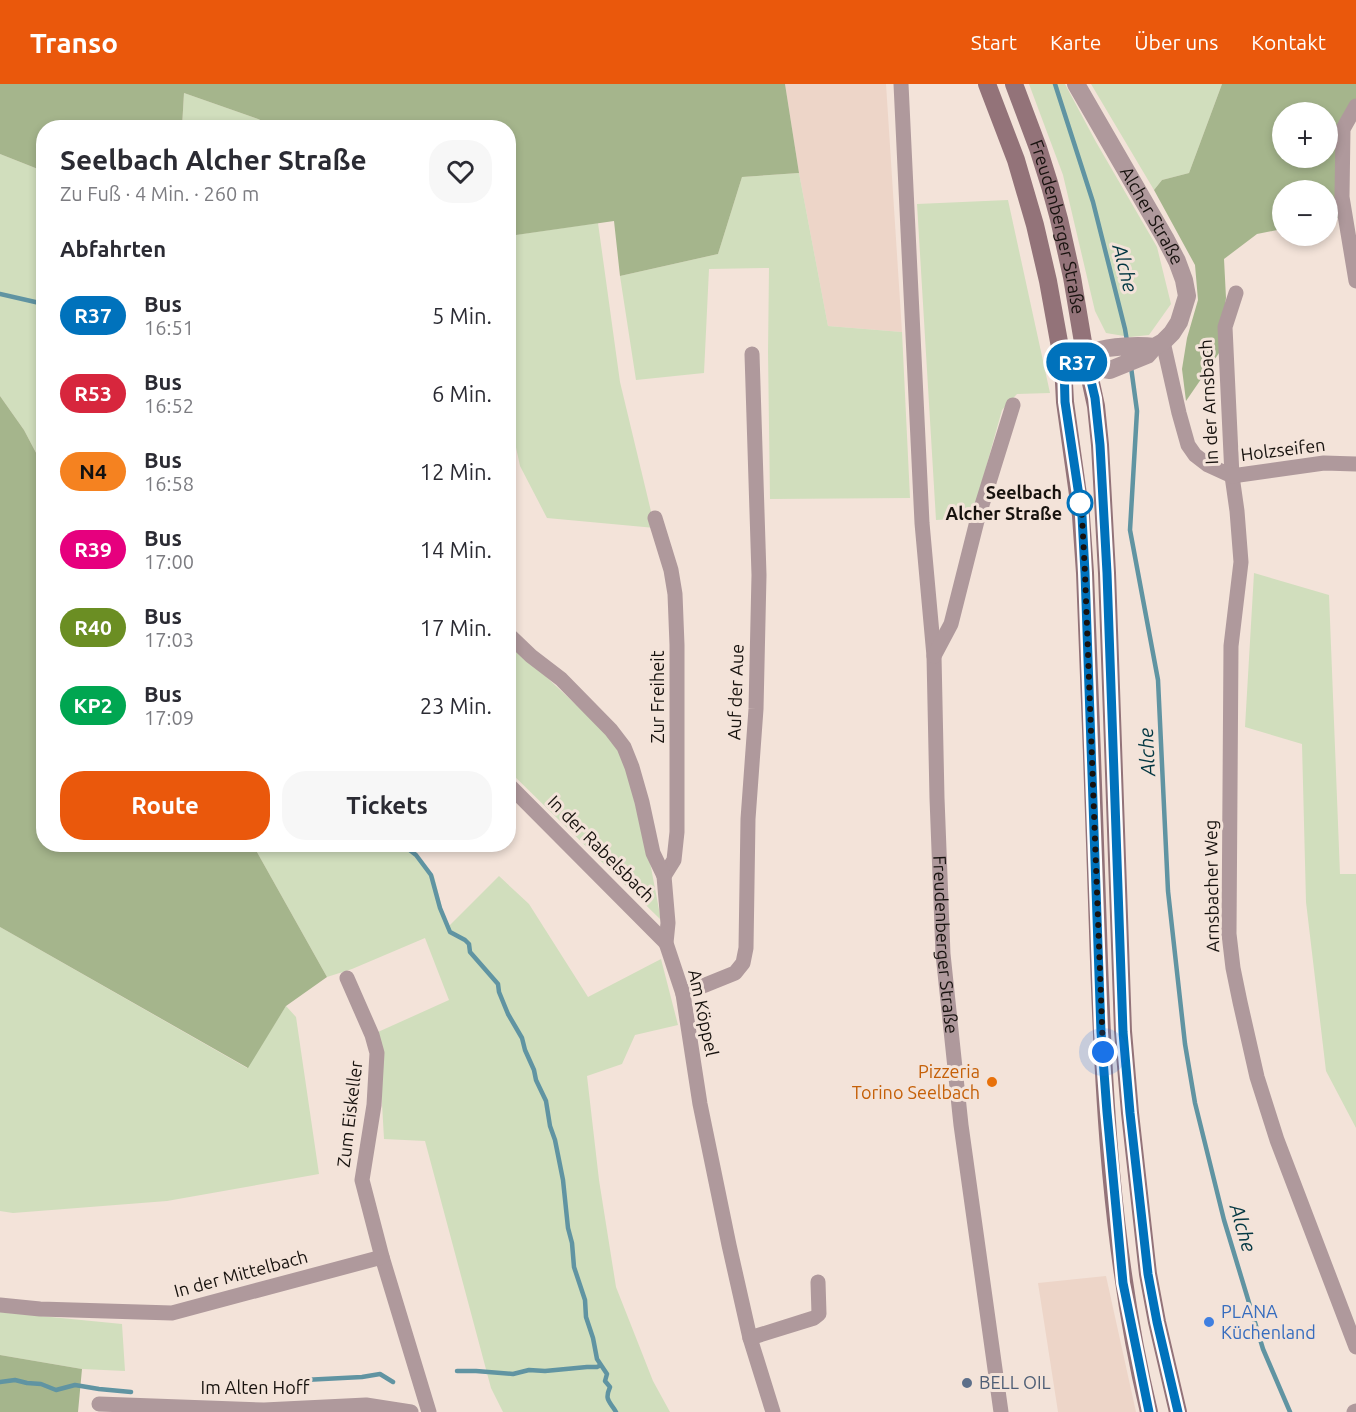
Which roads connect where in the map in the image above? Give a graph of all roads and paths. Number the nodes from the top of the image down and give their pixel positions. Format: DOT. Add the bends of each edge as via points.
graph roads {
  1 [pos="900,84"];
  2 [pos="987,84"];
  3 [pos="1014,84"];
  4 [pos="1076,84"];
  5 [pos="1356,106"];
  6 [pos="1356,281"];
  7 [pos="1236,293"];
  8 [pos="1152,348"];
  9 [pos="752,354"];
  10 [pos="1086,360"];
  11 [pos="1064,364"];
  12 [pos="1013,405"];
  13 [pos="1356,464"];
  14 [pos="1232,476"];
  15 [pos="655,518"];
  16 [pos="516,642"];
  17 [pos="934,656"];
  18 [pos="516,792"];
  19 [pos="664,876"];
  20 [pos="666,943"];
  21 [pos="347,978"];
  22 [pos="683,994"];
  23 [pos="382,1257"];
  24 [pos="818,1282"];
  25 [pos="0,1305"];
  26 [pos="750,1338"];
  27 [pos="1356,1347"];
  28 [pos="99,1404"];
  29 [pos="411,1412"];
  30 [pos="429,1412"];
  31 [pos="773,1412"];
  32 [pos="1001,1412"];
  33 [pos="1149,1412"];
  34 [pos="1178,1412"];
  1 -- 17 [label="street, Freudenberger Straße" via="922,523"];
  2 -- 11 [label="main road, Freudenberger Straße" via="1035,225"];
  3 -- 10 [label="main road, Freudenberger Straße" via="1053,197"];
  4 -- 8 [label="street, Alcher Straße" via="1165,238 1184,280 1186,296 1179,322 1172,333"];
  5 -- 6 [label="street" via="1343,129 1342,197"];
  7 -- 14 [label="street, In der Arnsbach" via="1225,327"];
  8 -- 10 [label="street" via="1105,348"];
  8 -- 10 [label="street" via="1110,370 1097,368"];
  8 -- 14 [label="street, Holzseifen" via="1188,445 1208,465"];
  9 -- 22 [label="street, Auf der Aue" via="759,575 746,948 743,963 735,973"];
  10 -- 11 [label="main road"];
  10 -- 34 [label="main road, Freudenberger Straße" via="1101,456 1123,1032 1130,1113 1148,1274"];
  11 -- 33 [label="main road, Freudenberger Straße" via="1065,402 1082,516 1107,1112 1123,1283"];
  12 -- 17 [label="street, Freudenberger Straße" via="977,521 951,624"];
  13 -- 14 [label="street, Holzseifen" via="1324,463"];
  14 -- 27 [label="street, Arnsbacher Weg" via="1241,562 1231,646 1229,934 1233,968 1257,1077 1274,1130"];
  15 -- 19 [label="street, Zur Freiheit" via="671,570 677,645 677,832 674,860"];
  16 -- 19 [label="street, Am Köppel" via="584,701 624,747 653,853"];
  17 -- 32 [label="street, Freudenberger Straße" via="943,954 961,1125"];
  18 -- 20 [label="street, In der Rabelsbach"];
  19 -- 20 [label="street, Am Köppel"];
  20 -- 22 [label="street, Am Köppel"];
  21 -- 23 [label="street, Zum Eiskeller" via="377,1053 374,1105 362,1180"];
  22 -- 26 [label="street, Am Köppel" via="700,1104"];
  23 -- 25 [label="street, In der Mittelbach" via="172,1313 40,1310"];
  23 -- 30 [label="street"];
  24 -- 26 [label="street" via="819,1314"];
  26 -- 31 [label="street, Am Köppel"];
  28 -- 29 [label="street, Im Alten Hoff" via="264,1410 366,1405"];
}
